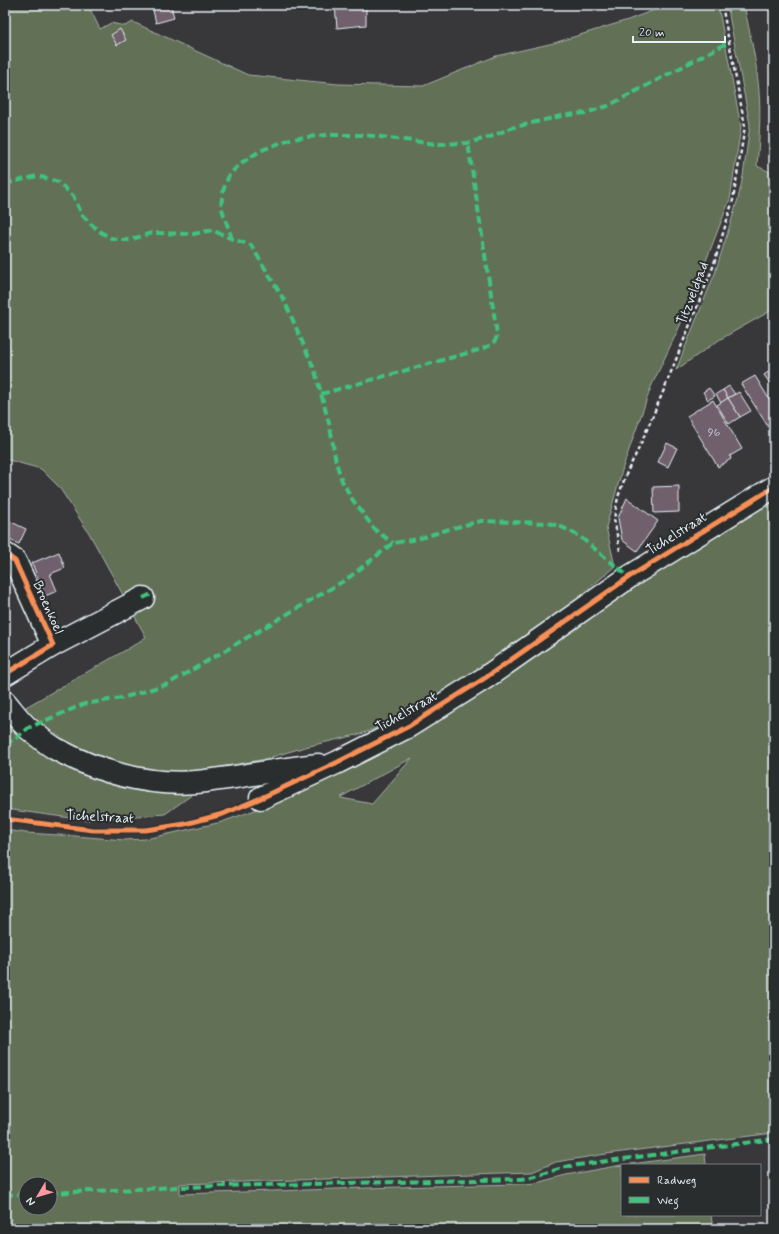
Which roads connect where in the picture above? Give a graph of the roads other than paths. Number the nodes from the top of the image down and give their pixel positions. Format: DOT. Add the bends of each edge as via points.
graph roads {
  1 [pos="774,487"];
  2 [pos="5,554"];
  3 [pos="143,598"];
  4 [pos="53,645"];
  5 [pos="5,674"];
  6 [pos="5,702"];
  7 [pos="338,762"];
  8 [pos="261,798"];
  1 -- 7 [label="street, Tichelstraat" via="629,577 485,678 408,726"];
  2 -- 4 [label="street, Broenkoel" via="15,561"];
  3 -- 4 [label="street, Broenkoel"];
  4 -- 5 [label="street, Broenkoel"];
  6 -- 7 [label="street" via="28,728 56,748 101,769 153,781 194,782"];
  7 -- 8 [label="street, Tichelstraat"];
}
